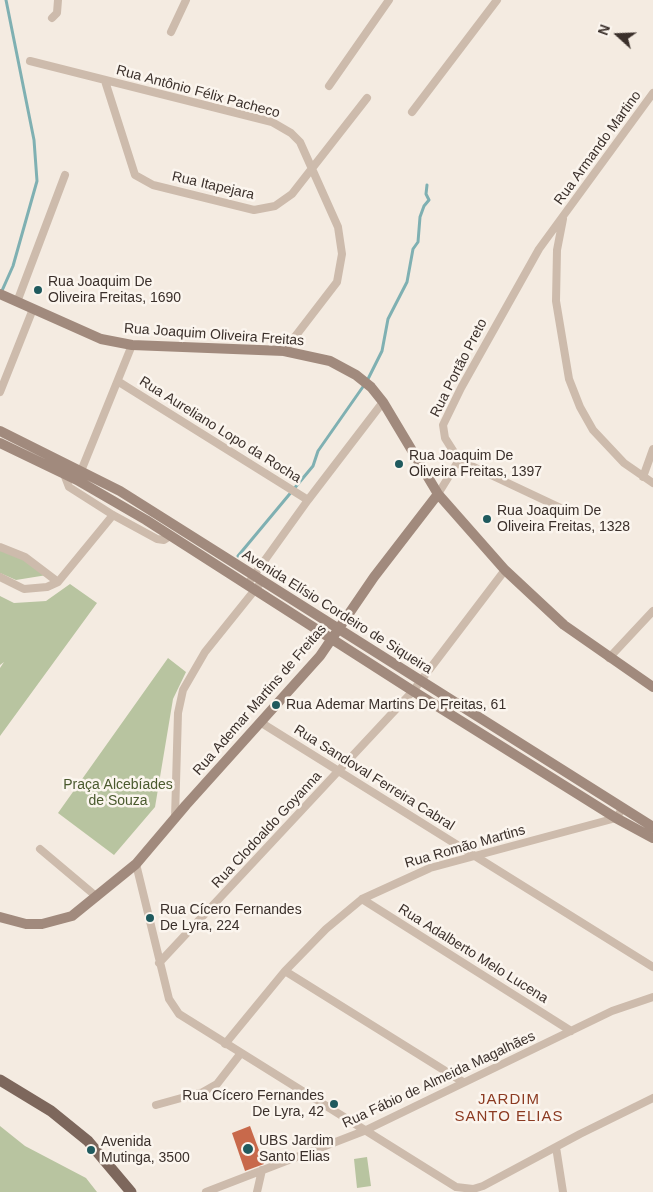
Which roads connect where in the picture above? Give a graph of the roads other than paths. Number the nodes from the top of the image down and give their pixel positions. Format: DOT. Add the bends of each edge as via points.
graph roads {
  1 [pos="58,0"];
  2 [pos="186,0"];
  3 [pos="389,0"];
  4 [pos="497,0"];
  5 [pos="52,18"];
  6 [pos="171,32"];
  7 [pos="30,61"];
  8 [pos="105,81"];
  9 [pos="329,86"];
  10 [pos="653,93"];
  11 [pos="366,98"];
  12 [pos="412,112"];
  13 [pos="312,168"];
  14 [pos="65,175"];
  15 [pos="563,217"];
  16 [pos="539,249"];
  17 [pos="557,250"];
  18 [pos="4,295"];
  19 [pos="17,302"];
  20 [pos="33,309"];
  21 [pos="132,345"];
  22 [pos="284,352"];
  23 [pos="119,382"];
  24 [pos="0,392"];
  25 [pos="381,399"];
  26 [pos="0,431"];
  27 [pos="0,443"];
  28 [pos="653,449"];
  29 [pos="460,460"];
  30 [pos="64,474"];
  31 [pos="79,476"];
  32 [pos="643,477"];
  33 [pos="653,483"];
  34 [pos="438,494"];
  35 [pos="305,498"];
  36 [pos="563,509"];
  37 [pos="113,515"];
  38 [pos="170,536"];
  39 [pos="0,547"];
  40 [pos="505,570"];
  41 [pos="0,577"];
  42 [pos="257,578"];
  43 [pos="58,582"];
  44 [pos="251,588"];
  45 [pos="653,611"];
  46 [pos="339,630"];
  47 [pos="332,640"];
  48 [pos="609,658"];
  49 [pos="421,682"];
  50 [pos="653,687"];
  51 [pos="413,691"];
  52 [pos="260,722"];
  53 [pos="339,771"];
  54 [pos="175,794"];
  55 [pos="186,805"];
  56 [pos="622,808"];
  57 [pos="175,818"];
  58 [pos="616,818"];
  59 [pos="653,827"];
  60 [pos="653,838"];
  61 [pos="40,849"];
  62 [pos="474,855"];
  63 [pos="136,864"];
  64 [pos="98,897"];
  65 [pos="362,899"];
  66 [pos="0,917"];
  67 [pos="159,963"];
  68 [pos="653,967"];
  69 [pos="285,971"];
  70 [pos="653,997"];
  71 [pos="571,1031"];
  72 [pos="225,1044"];
  73 [pos="241,1053"];
  74 [pos="0,1080"];
  75 [pos="463,1082"];
  76 [pos="653,1098"];
  77 [pos="156,1105"];
  78 [pos="364,1131"];
  79 [pos="556,1147"];
  80 [pos="262,1170"];
  81 [pos="131,1192"];
  82 [pos="206,1192"];
  83 [pos="257,1192"];
  84 [pos="563,1192"];
  1 -- 5 [label="street" via="57,13"];
  2 -- 6 [label="street"];
  3 -- 9 [label="street"];
  4 -- 12 [label="street"];
  7 -- 8 [label="street, Rua Antônio Félix Pacheco"];
  8 -- 13 [label="street, Rua Antônio Félix Pacheco" via="272,122 300,142"];
  8 -- 13 [label="street, Rua Itapejara" via="132,169 142,181 254,210 275,206 292,194"];
  10 -- 15 [label="street, Rua Armando Martino"];
  11 -- 13 [label="street, Rua Itapejara"];
  13 -- 22 [label="street, Rua Antônio Félix Pacheco" via="338,227 342,254 340,270 328,296"];
  14 -- 19 [label="street"];
  15 -- 16 [label="street, Rua Portão Preto"];
  15 -- 17 [label="street"];
  16 -- 17 [label="street"];
  16 -- 29 [label="street, Rua Portão Preto" via="443,425 445,438"];
  17 -- 32 [label="street" via="556,301 569,379 580,408 601,440"];
  18 -- 19 [label="main road, Rua Joaquim Oliveira Freitas"];
  19 -- 20 [label="main road, Rua Joaquim Oliveira Freitas"];
  20 -- 21 [label="main road, Rua Joaquim Oliveira Freitas" via="101,339"];
  20 -- 24 [label="street"];
  21 -- 22 [label="main road, Rua Joaquim Oliveira Freitas"];
  21 -- 23 [label="street"];
  22 -- 25 [label="main road, Rua Joaquim Oliveira Freitas" via="330,361 356,375"];
  23 -- 31 [label="street"];
  23 -- 35 [label="street, Rua Aureliano Lopo da Rocha"];
  25 -- 34 [label="main road, Rua Joaquim Oliveira Freitas"];
  25 -- 35 [label="street"];
  26 -- 31 [label="main road, Avenida Elísio Cordeiro de Siqueira"];
  27 -- 30 [label="main road, Avenida Elísio Cordeiro de Siqueira"];
  28 -- 32 [label="street"];
  29 -- 34 [label="street"];
  29 -- 36 [label="street"];
  30 -- 31 [label="main road, Avenida Elísio Cordeiro de Siqueira"];
  30 -- 37 [label="street" via="69,487"];
  31 -- 38 [label="main road, Avenida Elísio Cordeiro de Siqueira"];
  31 -- 42 [label="main road, Avenida Elísio Cordeiro de Siqueira" via="120,491"];
  32 -- 33 [label="street"];
  34 -- 40 [label="main road, Rua Joaquim Oliveira Freitas"];
  34 -- 46 [label="main road, Rua Ademar Martins de Freitas" via="374,576"];
  35 -- 42 [label="street"];
  37 -- 38 [label="street" via="156,539 164,540"];
  37 -- 43 [label="street"];
  38 -- 44 [label="main road, Avenida Elísio Cordeiro de Siqueira"];
  39 -- 43 [label="street" via="25,557"];
  40 -- 48 [label="main road, Rua Joaquim Oliveira Freitas" via="564,625"];
  40 -- 49 [label="street, Rua Clodoaldo Goyanna"];
  41 -- 43 [label="street" via="24,588 47,587"];
  42 -- 44 [label="street"];
  42 -- 46 [label="main road, Avenida Elísio Cordeiro de Siqueira"];
  44 -- 47 [label="main road, Avenida Elísio Cordeiro de Siqueira"];
  44 -- 54 [label="street" via="205,652 183,690 178,714"];
  45 -- 48 [label="street"];
  46 -- 47 [label="main road, Rua Ademar Martins de Freitas"];
  46 -- 49 [label="main road, Avenida Elísio Cordeiro de Siqueira"];
  47 -- 51 [label="main road, Avenida Elísio Cordeiro de Siqueira"];
  47 -- 52 [label="main road, Rua Ademar Martins de Freitas"];
  48 -- 50 [label="main road, Rua Joaquim Oliveira Freitas"];
  49 -- 51 [label="street, Rua Clodoaldo Goyanna"];
  49 -- 56 [label="main road, Avenida Elísio Cordeiro de Siqueira"];
  51 -- 53 [label="street, Rua Clodoaldo Goyanna"];
  51 -- 58 [label="main road, Avenida Elísio Cordeiro de Siqueira"];
  52 -- 53 [label="street, Rua Sandoval Ferreira Cabral"];
  52 -- 55 [label="main road, Rua Ademar Martins de Freitas"];
  53 -- 62 [label="street, Rua Sandoval Ferreira Cabral"];
  53 -- 67 [label="street, Rua Clodoaldo Goyanna"];
  54 -- 55 [label="street"];
  54 -- 57 [label="street"];
  55 -- 57 [label="main road, Rua Ademar Martins de Freitas"];
  56 -- 58 [label="street"];
  56 -- 59 [label="main road, Avenida Elísio Cordeiro de Siqueira"];
  57 -- 63 [label="main road, Rua Ademar Martins de Freitas"];
  58 -- 60 [label="main road, Avenida Elísio Cordeiro de Siqueira"];
  58 -- 62 [label="street, Rua Romão Martins"];
  61 -- 64 [label="street"];
  62 -- 65 [label="street, Rua Romão Martins" via="403,879"];
  62 -- 68 [label="street, Rua Sandoval Ferreira Cabral"];
  63 -- 64 [label="main road, Rua Ademar Martins de Freitas"];
  63 -- 67 [label="street"];
  64 -- 66 [label="main road, Rua Ademar Martins de Freitas" via="72,916 58,921 26,924"];
  65 -- 69 [label="street, Rua Romão Martins" via="326,929"];
  65 -- 71 [label="street, Rua Adalberto Melo Lucena"];
  67 -- 72 [label="street" via="173,1006 187,1020"];
  69 -- 72 [label="street, Rua Romão Martins"];
  69 -- 75 [label="street"];
  70 -- 71 [label="street, Rua Fábio de Almeida Magalhães" via="612,1011"];
  71 -- 75 [label="street, Rua Fábio de Almeida Magalhães"];
  72 -- 73 [label="street"];
  73 -- 77 [label="street" via="217,1084 203,1092"];
  73 -- 78 [label="street"];
  74 -- 81 [label="main road" via="51,1111 88,1141"];
  75 -- 78 [label="street, Rua Fábio de Almeida Magalhães"];
  76 -- 79 [label="street"];
  78 -- 79 [label="street" via="448,1184 464,1189 483,1186"];
  78 -- 80 [label="street, Rua Fábio de Almeida Magalhães"];
  79 -- 84 [label="street"];
  80 -- 82 [label="street, Rua Fábio de Almeida Magalhães"];
  80 -- 83 [label="street"];
}
